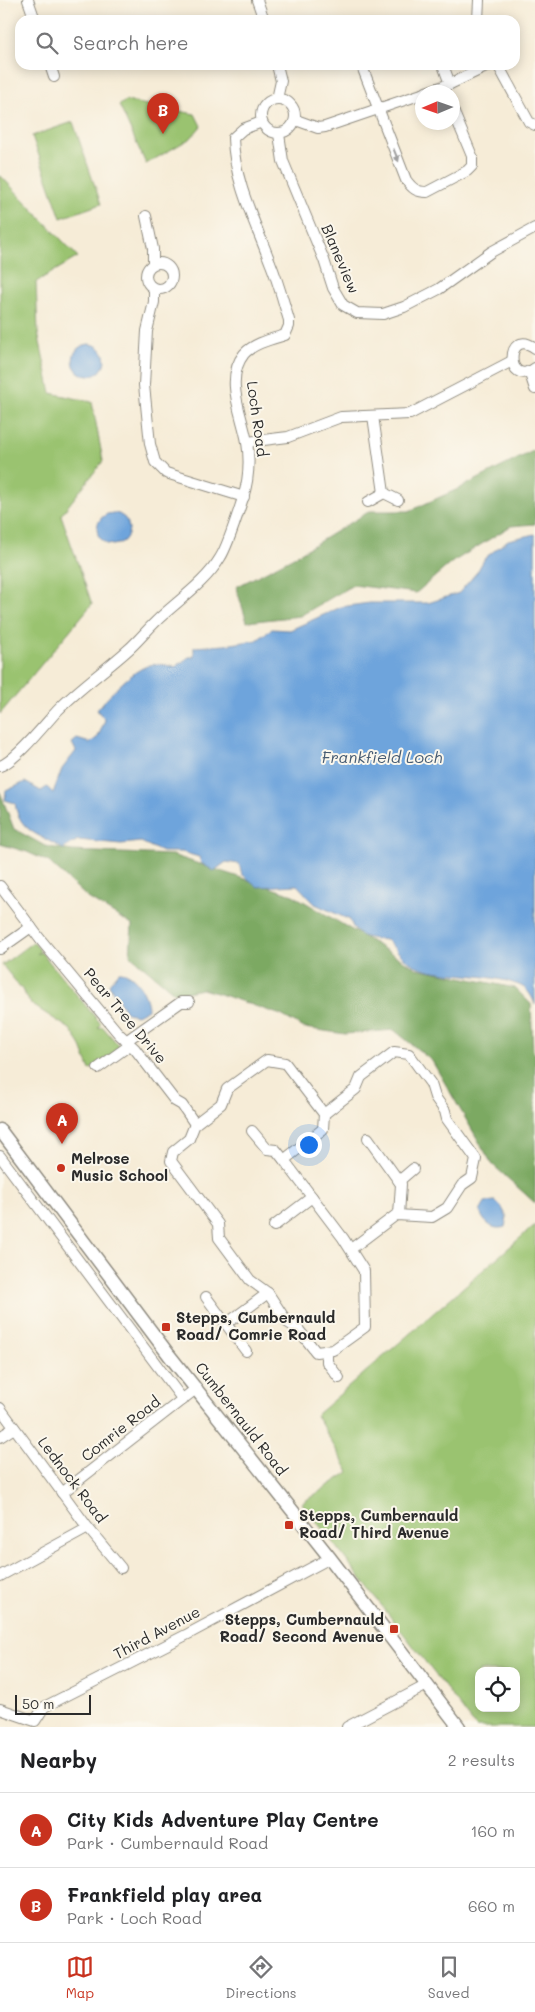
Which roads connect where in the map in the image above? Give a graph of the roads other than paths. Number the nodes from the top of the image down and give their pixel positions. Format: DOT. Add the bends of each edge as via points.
graph roads {
  1 [pos="28,0"];
  2 [pos="257,0"];
  3 [pos="478,0"];
  4 [pos="33,15"];
  5 [pos="262,15"];
  6 [pos="478,15"];
  7 [pos="52,70"];
  8 [pos="278,70"];
  9 [pos="363,70"];
  10 [pos="444,70"];
  11 [pos="481,70"];
  12 [pos="501,70"];
  13 [pos="54,77"];
  14 [pos="446,85"];
  15 [pos="453,85"];
  16 [pos="415,97"];
  17 [pos="277,99"];
  18 [pos="378,110"];
  19 [pos="296,120"];
  20 [pos="262,122"];
  21 [pos="535,125"];
  22 [pos="460,127"];
  23 [pos="279,134"];
  24 [pos="146,216"];
  25 [pos="535,228"];
  26 [pos="153,264"];
  27 [pos="154,289"];
  28 [pos="535,348"];
  29 [pos="512,361"];
  30 [pos="532,370"];
  31 [pos="535,389"];
  32 [pos="373,416"];
  33 [pos="247,442"];
  34 [pos="384,493"];
  35 [pos="244,497"];
  36 [pos="398,500"];
  37 [pos="368,502"];
  38 [pos="0,766"];
  39 [pos="0,886"];
  40 [pos="32,927"];
  41 [pos="0,949"];
  42 [pos="189,1002"];
  43 [pos="128,1043"];
  44 [pos="98,1068"];
  45 [pos="324,1114"];
  46 [pos="196,1124"];
  47 [pos="0,1130"];
  48 [pos="252,1131"];
  49 [pos="368,1138"];
  50 [pos="0,1156"];
  51 [pos="284,1160"];
  52 [pos="413,1169"];
  53 [pos="399,1181"];
  54 [pos="312,1197"];
  55 [pos="399,1215"];
  56 [pos="274,1226"];
  57 [pos="351,1249"];
  58 [pos="268,1293"];
  59 [pos="206,1298"];
  60 [pos="226,1324"];
  61 [pos="246,1351"];
  62 [pos="327,1351"];
  63 [pos="339,1378"];
  64 [pos="197,1388"];
  65 [pos="183,1400"];
  66 [pos="0,1408"];
  67 [pos="14,1428"];
  68 [pos="0,1436"];
  69 [pos="62,1493"];
  70 [pos="88,1528"];
  71 [pos="330,1558"];
  72 [pos="121,1568"];
  73 [pos="0,1576"];
  74 [pos="427,1684"];
  75 [pos="0,1709"];
  76 [pos="35,1724"];
  77 [pos="347,1727"];
  78 [pos="459,1727"];
  1 -- 4 [label="street"];
  2 -- 5 [label="street"];
  3 -- 6 [label="street"];
  7 -- 13 [label="street"];
  8 -- 17 [label="street" via="281,81"];
  9 -- 18 [label="street"];
  10 -- 14 [label="street"];
  11 -- 15 [label="street"];
  12 -- 21 [label="street" via="530,122"];
  16 -- 18 [label="street"];
  17 -- 19 [label="street" via="286,100 293,106"];
  17 -- 20 [label="street" via="263,108"];
  18 -- 19 [label="street" via="318,128"];
  18 -- 22 [label="street, one-way" via="406,180 421,192 427,192 472,166 472,156"];
  19 -- 23 [label="street" via="290,130"];
  20 -- 23 [label="street" via="266,128"];
  20 -- 33 [label="street, Loch Road" via="243,129 233,138 234,152 246,198 290,326 285,335 258,344 245,353 236,368 236,395"];
  23 -- 25 [label="street, Blaneview" via="283,162 334,288 343,305 357,314 383,314 404,307 439,289 491,252"];
  24 -- 26 [label="street"];
  26 -- 27 [label="street" via="147,270 146,279"];
  26 -- 27 [label="street" via="166,265 172,276 167,287"];
  27 -- 35 [label="street" via="147,331 144,385 154,462 166,473"];
  28 -- 29 [label="street" via="528,344 519,345 513,352"];
  29 -- 30 [label="street" via="517,369"];
  29 -- 32 [label="street" via="410,414"];
  30 -- 31 [label="street"];
  32 -- 33 [label="street" via="341,417 288,437"];
  32 -- 34 [label="street"];
  33 -- 35 [label="street, Loch Road" via="249,470"];
  34 -- 36 [label="street"];
  34 -- 37 [label="street"];
  35 -- 38 [label="street, Loch Road" via="221,558 199,583"];
  39 -- 40 [label="street, Pear Tree Drive"];
  40 -- 41 [label="street"];
  40 -- 43 [label="street, Pear Tree Drive"];
  42 -- 43 [label="street" via="181,1002"];
  43 -- 44 [label="street"];
  43 -- 46 [label="street, Pear Tree Drive"];
  45 -- 46 [label="street" via="285,1063 266,1060 227,1089 221,1104"];
  45 -- 51 [label="street" via="323,1130"];
  45 -- 55 [label="street" via="356,1090 361,1077 394,1052 409,1054 432,1084 446,1119 476,1159 472,1178 462,1185 447,1208 432,1217"];
  46 -- 58 [label="street" via="189,1139 173,1152 171,1161 218,1224 219,1238 250,1280"];
  47 -- 64 [label="main road, Cumbernauld Road"];
  48 -- 51 [label="street" via="267,1149 276,1150"];
  49 -- 53 [label="street"];
  50 -- 65 [label="street"];
  51 -- 54 [label="street"];
  52 -- 53 [label="street"];
  53 -- 55 [label="street"];
  54 -- 56 [label="street"];
  54 -- 57 [label="street"];
  55 -- 57 [label="street"];
  57 -- 62 [label="street" via="364,1271 365,1327"];
  58 -- 60 [label="street"];
  58 -- 62 [label="street" via="287,1322 298,1329 316,1352"];
  59 -- 60 [label="street"];
  60 -- 61 [label="street"];
  62 -- 63 [label="street" via="327,1362"];
  64 -- 65 [label="street, Comrie Road"];
  64 -- 71 [label="main road, Cumbernauld Road"];
  65 -- 69 [label="street, Comrie Road"];
  66 -- 67 [label="street, Lednock Road"];
  67 -- 68 [label="street"];
  67 -- 69 [label="street, Lednock Road"];
  69 -- 70 [label="street, Lednock Road"];
  70 -- 72 [label="street, Lednock Road"];
  70 -- 73 [label="street"];
  71 -- 74 [label="main road, Cumbernauld Road"];
  71 -- 76 [label="street, Third Avenue" via="44,1707"];
  74 -- 77 [label="street"];
  74 -- 78 [label="main road, Cumbernauld Road"];
  75 -- 76 [label="street, Third Avenue"];
}
